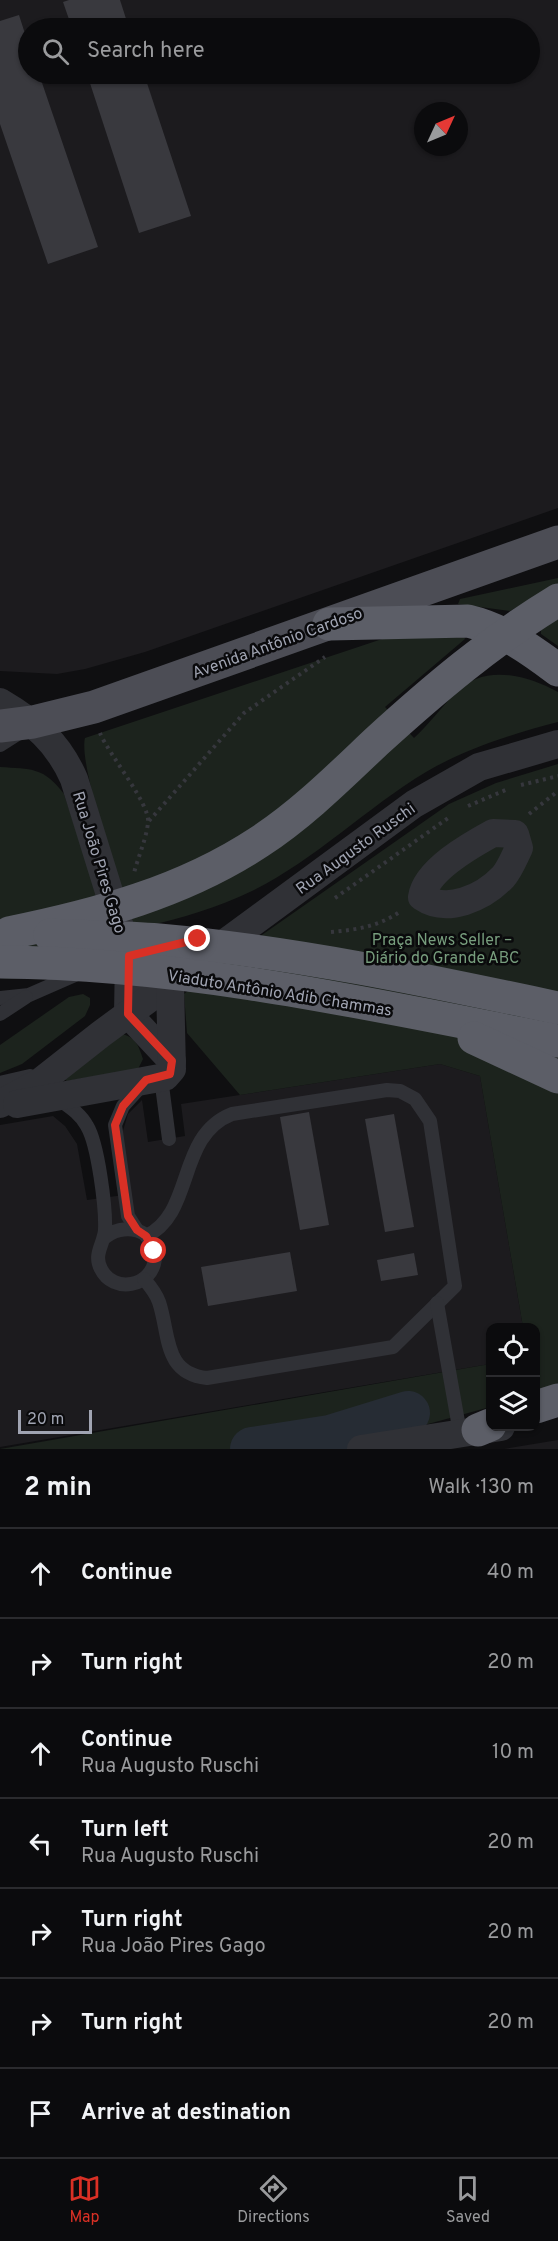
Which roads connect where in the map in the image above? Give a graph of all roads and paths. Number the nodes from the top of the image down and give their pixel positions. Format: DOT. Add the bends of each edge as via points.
graph roads {
  1 [pos="558,542"];
  2 [pos="558,600"];
  3 [pos="329,624"];
  4 [pos="506,635"];
  5 [pos="558,670"];
  6 [pos="0,702"];
  7 [pos="33,722"];
  8 [pos="0,726"];
  9 [pos="100,733"];
  10 [pos="558,744"];
  11 [pos="0,746"];
  12 [pos="149,821"];
  13 [pos="132,882"];
  14 [pos="277,905"];
  15 [pos="3,942"];
  16 [pos="129,956"];
  17 [pos="170,984"];
  18 [pos="29,995"];
  19 [pos="0,998"];
  20 [pos="558,1008"];
  21 [pos="0,1014"];
  22 [pos="128,1014"];
  23 [pos="423,1014"];
  24 [pos="558,1041"];
  25 [pos="69,1059"];
  26 [pos="160,1073"];
  27 [pos="558,1077"];
  28 [pos="0,1083"];
  29 [pos="56,1096"];
  30 [pos="0,1105"];
  31 [pos="169,1139"];
  32 [pos="141,1233"];
  33 [pos="103,1239"];
  34 [pos="144,1279"];
  35 [pos="437,1303"];
  36 [pos="558,1400"];
  37 [pos="540,1406"];
  38 [pos="558,1418"];
  39 [pos="540,1420"];
  40 [pos="483,1429"];
  41 [pos="361,1449"];
  1 -- 3 [label="main road, Avenida Antônio Cardoso"];
  2 -- 4 [label="highway"];
  3 -- 4 [label="highway" via="445,619 488,625"];
  3 -- 7 [label="main road, Avenida Antônio Cardoso" via="94,707"];
  3 -- 12 [label="path" via="326,656 244,713"];
  4 -- 5 [label="highway"];
  4 -- 15 [label="highway" via="422,700 297,814 230,860 182,884"];
  6 -- 7 [label="street, Rua João Pires Gago"];
  7 -- 8 [label="main road"];
  7 -- 11 [label="lane, Avenida Antônio Cardoso"];
  7 -- 16 [label="street, Rua João Pires Gago" via="65,757"];
  9 -- 12 [label="path"];
  10 -- 14 [label="street, Rua Augusto Ruschi" via="503,758 463,775 414,804"];
  12 -- 13 [label="path"];
  14 -- 16 [label="street" via="198,939"];
  14 -- 17 [label="street, Rua Augusto Ruschi"];
  15 -- 20 [label="highway, Viaduto Antônio Adib Chammas" via="160,940 430,980"];
  15 -- 23 [label="highway, Viaduto Antônio Adib Chammas" via="78,965 169,974"];
  16 -- 18 [label="lane"];
  16 -- 22 [label="street, Rua João Pires Gago"];
  17 -- 22 [label="street, Rua Augusto Ruschi"];
  17 -- 26 [label="street"];
  18 -- 19 [label="lane"];
  18 -- 21 [label="lane"];
  22 -- 25 [label="street, Rua Augusto Ruschi"];
  22 -- 26 [label="street"];
  23 -- 24 [label="highway, Viaduto Antônio Adib Chammas"];
  23 -- 27 [label="highway"];
  25 -- 28 [label="lane"];
  25 -- 30 [label="street, Rua Augusto Ruschi" via="40,1082"];
  26 -- 29 [label="street, Rua Augusto Ruschi"];
  26 -- 31 [label="lane"];
  26 -- 32 [label="lane" via="123,1106 115,1125 128,1216"];
  29 -- 30 [label="street, Rua Augusto Ruschi"];
  29 -- 33 [label="lane" via="77,1112 91,1134 104,1208"];
  32 -- 33 [label="lane" via="118,1229"];
  32 -- 34 [label="lane" via="155,1259"];
  32 -- 35 [label="lane" via="156,1231 169,1217 201,1137 219,1119 320,1100 399,1091 415,1099 430,1121 455,1286"];
  33 -- 34 [label="lane" via="98,1261 106,1276 122,1285"];
  34 -- 35 [label="lane" via="159,1302 170,1353 194,1377 393,1347"];
  35 -- 40 [label="lane"];
  36 -- 37 [label="highway"];
  38 -- 39 [label="street"];
  40 -- 41 [label="street"];
}
